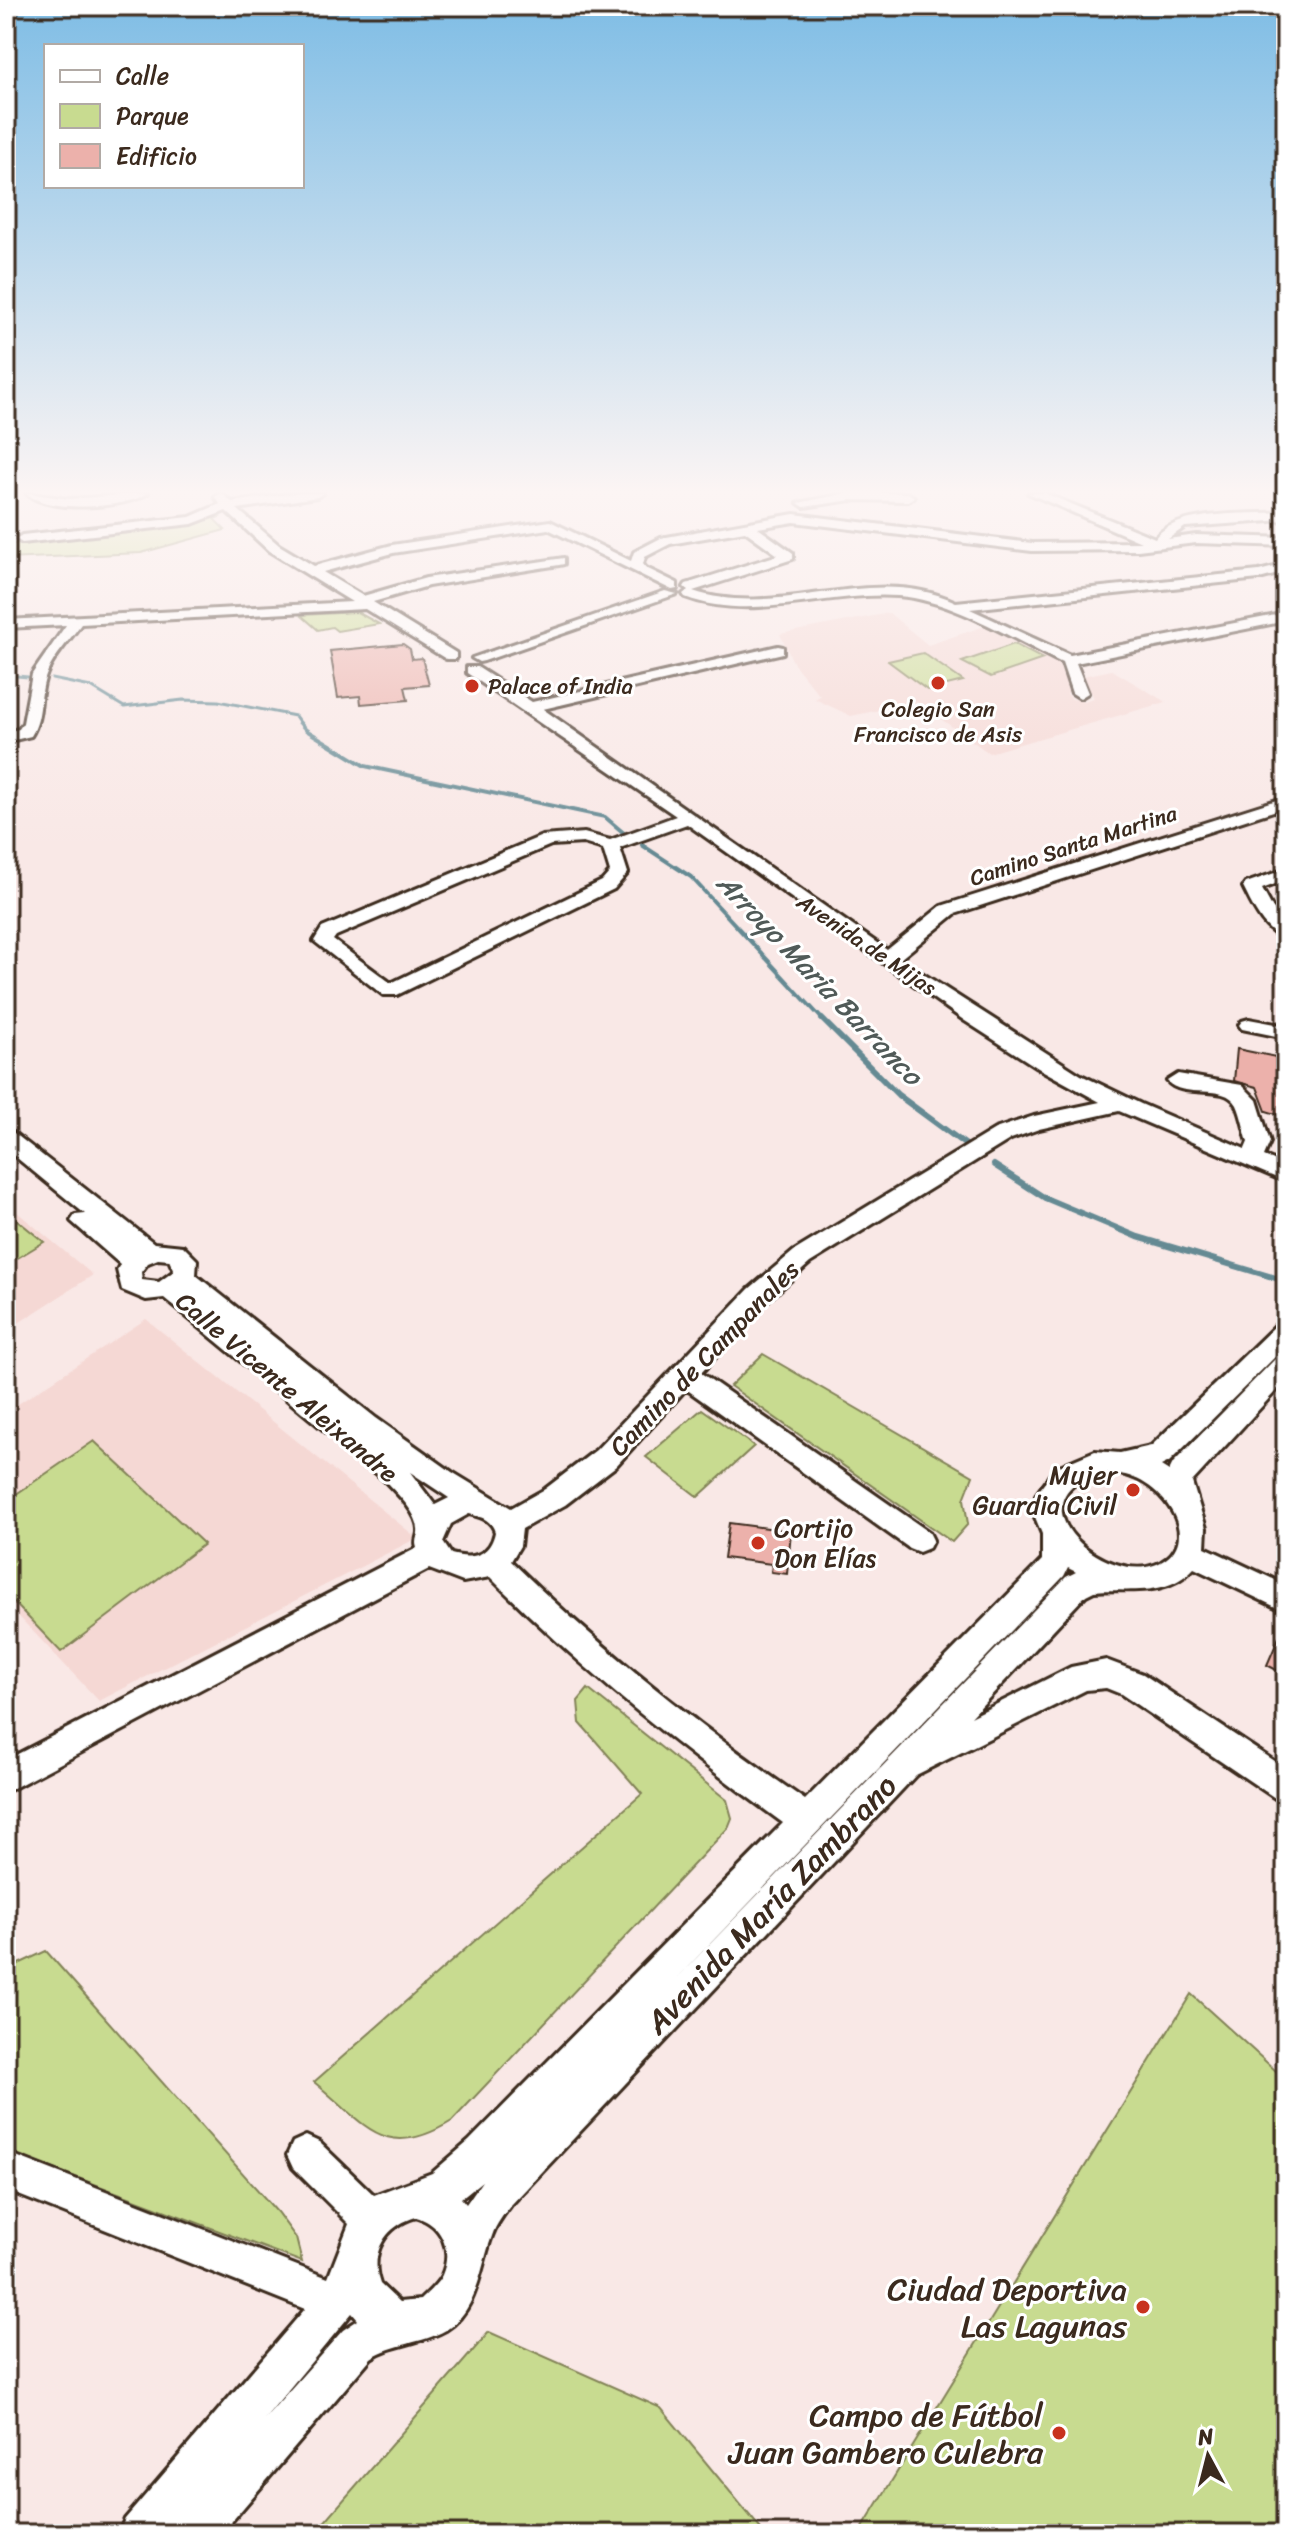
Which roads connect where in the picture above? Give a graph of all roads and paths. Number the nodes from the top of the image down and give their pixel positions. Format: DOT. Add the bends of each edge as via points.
graph roads {
  1 [pos="228,612"];
  2 [pos="379,612"];
  3 [pos="614,612"];
  4 [pos="965,612"];
  5 [pos="1286,617"];
  6 [pos="76,621"];
  7 [pos="6,624"];
  8 [pos="778,650"];
  9 [pos="1068,660"];
  10 [pos="475,664"];
  11 [pos="1080,693"];
  12 [pos="530,707"];
  13 [pos="6,737"];
  14 [pos="1286,802"];
  15 [pos="686,818"];
  16 [pos="611,846"];
  17 [pos="1286,874"];
  18 [pos="1286,904"];
  19 [pos="1265,912"];
  20 [pos="1286,933"];
  21 [pos="888,959"];
  22 [pos="1249,1025"];
  23 [pos="1286,1032"];
  24 [pos="1178,1081"];
  25 [pos="1120,1104"];
  26 [pos="6,1138"];
  27 [pos="6,1160"];
  28 [pos="1251,1160"];
  29 [pos="1286,1174"];
  30 [pos="142,1257"];
  31 [pos="175,1282"];
  32 [pos="1286,1331"];
  33 [pos="1286,1364"];
  34 [pos="685,1375"];
  35 [pos="1119,1462"];
  36 [pos="1183,1502"];
  37 [pos="481,1504"];
  38 [pos="508,1523"];
  39 [pos="1055,1536"];
  40 [pos="919,1540"];
  41 [pos="432,1541"];
  42 [pos="1190,1553"];
  43 [pos="494,1563"];
  44 [pos="1113,1577"];
  45 [pos="1286,1599"];
  46 [pos="901,1769"];
  47 [pos="6,1777"];
  48 [pos="1286,1787"];
  49 [pos="806,1820"];
  50 [pos="306,2155"];
  51 [pos="6,2171"];
  52 [pos="414,2197"];
  53 [pos="366,2234"];
  54 [pos="465,2265"];
  55 [pos="336,2301"];
  56 [pos="413,2324"];
  57 [pos="140,2534"];
  58 [pos="193,2534"];
  1 -- 6 [label="street"];
  2 -- 10 [label="street, Avenida de Mijas" via="451,656 442,661 446,669"];
  3 -- 10 [label="street"];
  4 -- 9 [label="street"];
  5 -- 9 [label="street"];
  6 -- 7 [label="street"];
  6 -- 13 [label="street" via="39,674 25,733"];
  8 -- 12 [label="street"];
  9 -- 11 [label="street"];
  10 -- 12 [label="street, Avenida de Mijas"];
  12 -- 15 [label="street, Avenida de Mijas"];
  14 -- 21 [label="street, Camino Santa Martina" via="948,910"];
  15 -- 16 [label="street"];
  15 -- 21 [label="street, Avenida de Mijas"];
  16 -- 16 [label="street" via="584,838 548,840 329,932 323,941 390,991 608,885 619,873"];
  17 -- 19 [label="street" via="1252,887"];
  18 -- 19 [label="street"];
  19 -- 20 [label="street"];
  21 -- 25 [label="street, Avenida de Mijas" via="1046,1064"];
  22 -- 23 [label="street"];
  24 -- 28 [label="street" via="1234,1090 1246,1100 1259,1142"];
  25 -- 28 [label="street, Avenida de Mijas"];
  25 -- 34 [label="street, Camino de Campanales" via="1003,1134 802,1257 758,1295"];
  26 -- 30 [label="street"];
  27 -- 30 [label="street, Calle Vicente Aleixandre"];
  28 -- 29 [label="street, Avenida de Mijas"];
  30 -- 31 [label="street, Calle Vicente Aleixandre" via="166,1250 181,1255 187,1266"];
  30 -- 31 [label="street, Calle Vicente Aleixandre" via="128,1277 137,1288 156,1291"];
  31 -- 37 [label="street"];
  31 -- 41 [label="street, Calle Vicente Aleixandre" via="393,1471 420,1503"];
  32 -- 35 [label="street" via="1160,1454"];
  33 -- 36 [label="street" via="1183,1471 1178,1482"];
  34 -- 38 [label="street, Camino de Campanales" via="606,1458 555,1497"];
  34 -- 40 [label="street"];
  35 -- 36 [label="street" via="1157,1476"];
  35 -- 39 [label="street" via="1095,1462 1058,1479 1049,1496"];
  36 -- 42 [label="street" via="1192,1520"];
  37 -- 38 [label="street"];
  37 -- 41 [label="street" via="445,1511"];
  38 -- 43 [label="street" via="508,1544"];
  39 -- 44 [label="street" via="1068,1553"];
  39 -- 49 [label="street, Avenida María Zambrano" via="1054,1567"];
  41 -- 43 [label="street" via="441,1563 466,1571"];
  41 -- 47 [label="street"];
  42 -- 44 [label="street" via="1158,1577"];
  42 -- 45 [label="street"];
  43 -- 49 [label="street" via="624,1683"];
  44 -- 46 [label="street, Avenida María Zambrano" via="1076,1586"];
  46 -- 48 [label="street" via="1082,1677 1106,1674 1132,1684"];
  46 -- 54 [label="street, Avenida María Zambrano" via="483,2208"];
  49 -- 52 [label="street, Avenida María Zambrano" via="482,2154 444,2187"];
  50 -- 53 [label="street"];
  51 -- 55 [label="street"];
  52 -- 53 [label="street" via="396,2202"];
  52 -- 54 [label="street" via="432,2199 459,2224"];
  53 -- 55 [label="street"];
  53 -- 56 [label="street" via="356,2267 367,2304 396,2324"];
  54 -- 56 [label="street" via="446,2305"];
  55 -- 57 [label="street"];
  56 -- 58 [label="street" via="380,2329 357,2344"];
}
